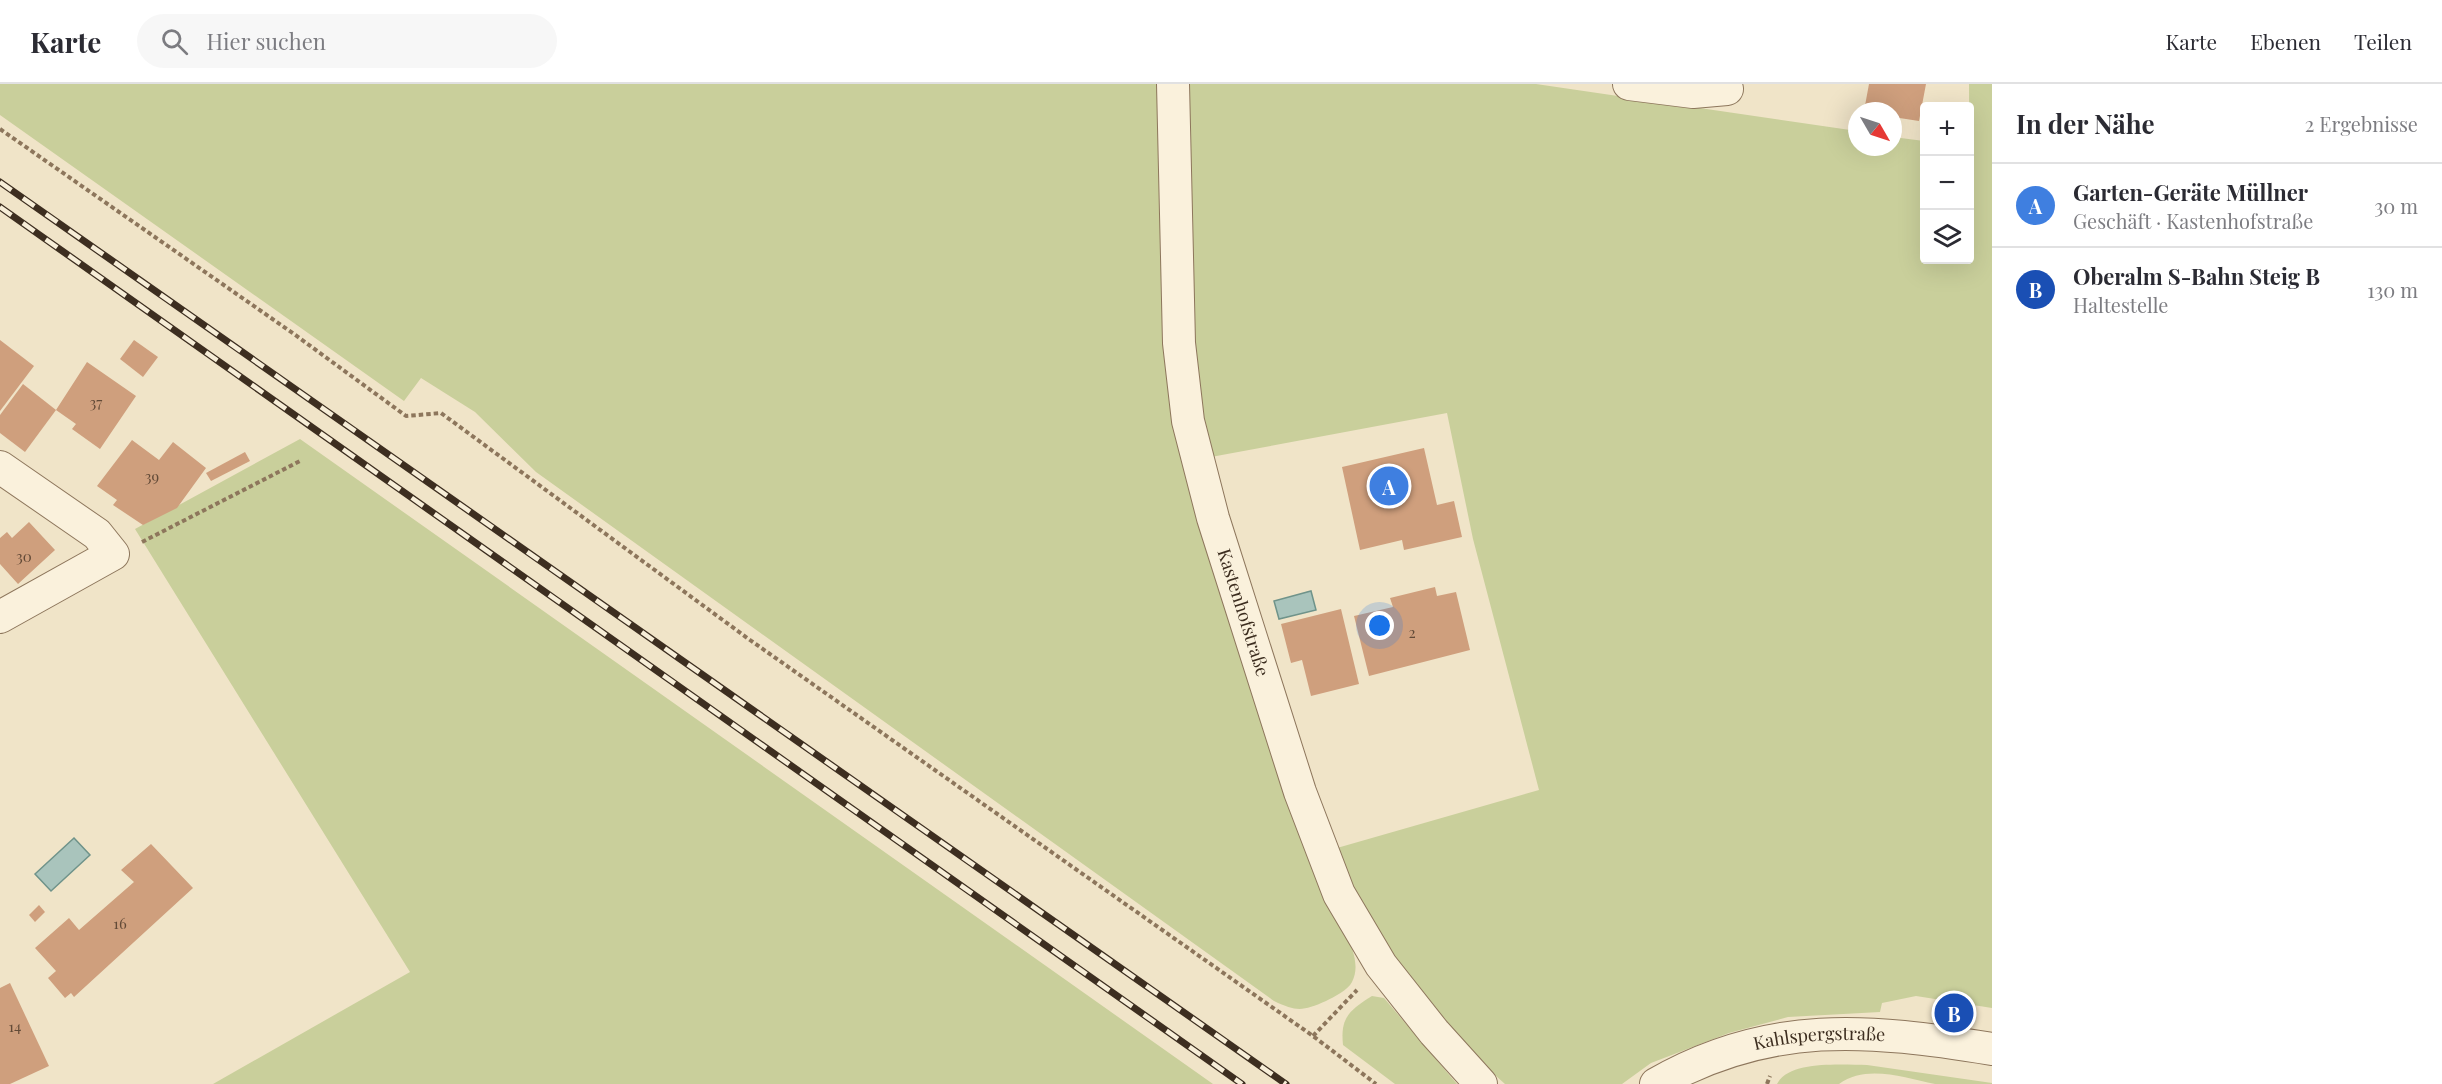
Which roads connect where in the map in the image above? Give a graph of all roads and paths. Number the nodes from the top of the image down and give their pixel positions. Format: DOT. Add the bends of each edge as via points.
graph roads {
  1 [pos="1173,84"];
  2 [pos="1629,84"];
  3 [pos="1727,89"];
  4 [pos="0,129"];
  5 [pos="302,460"];
  6 [pos="0,467"];
  7 [pos="113,554"];
  8 [pos="0,617"];
  9 [pos="1381,965"];
  10 [pos="1313,1036"];
  11 [pos="1992,1049"];
  12 [pos="1376,1084"];
  13 [pos="1481,1084"];
  14 [pos="1656,1084"];
  1 -- 9 [label="street, Kastenhofstraße" via="1179,343 1188,421 1213,518 1300,792 1339,894"];
  2 -- 3 [label="street" via="1693,92"];
  4 -- 10 [label="path" via="406,416 441,413 750,640"];
  5 -- 7 [label="path" via="153,538"];
  6 -- 7 [label="street" via="97,534"];
  7 -- 8 [label="street"];
  9 -- 10 [label="path"];
  9 -- 13 [label="street, Kastenhofstraße"];
  10 -- 12 [label="path"];
  11 -- 14 [label="street, Kahlspergstraße" via="1881,1034 1816,1034 1738,1049 1685,1068"];
}
